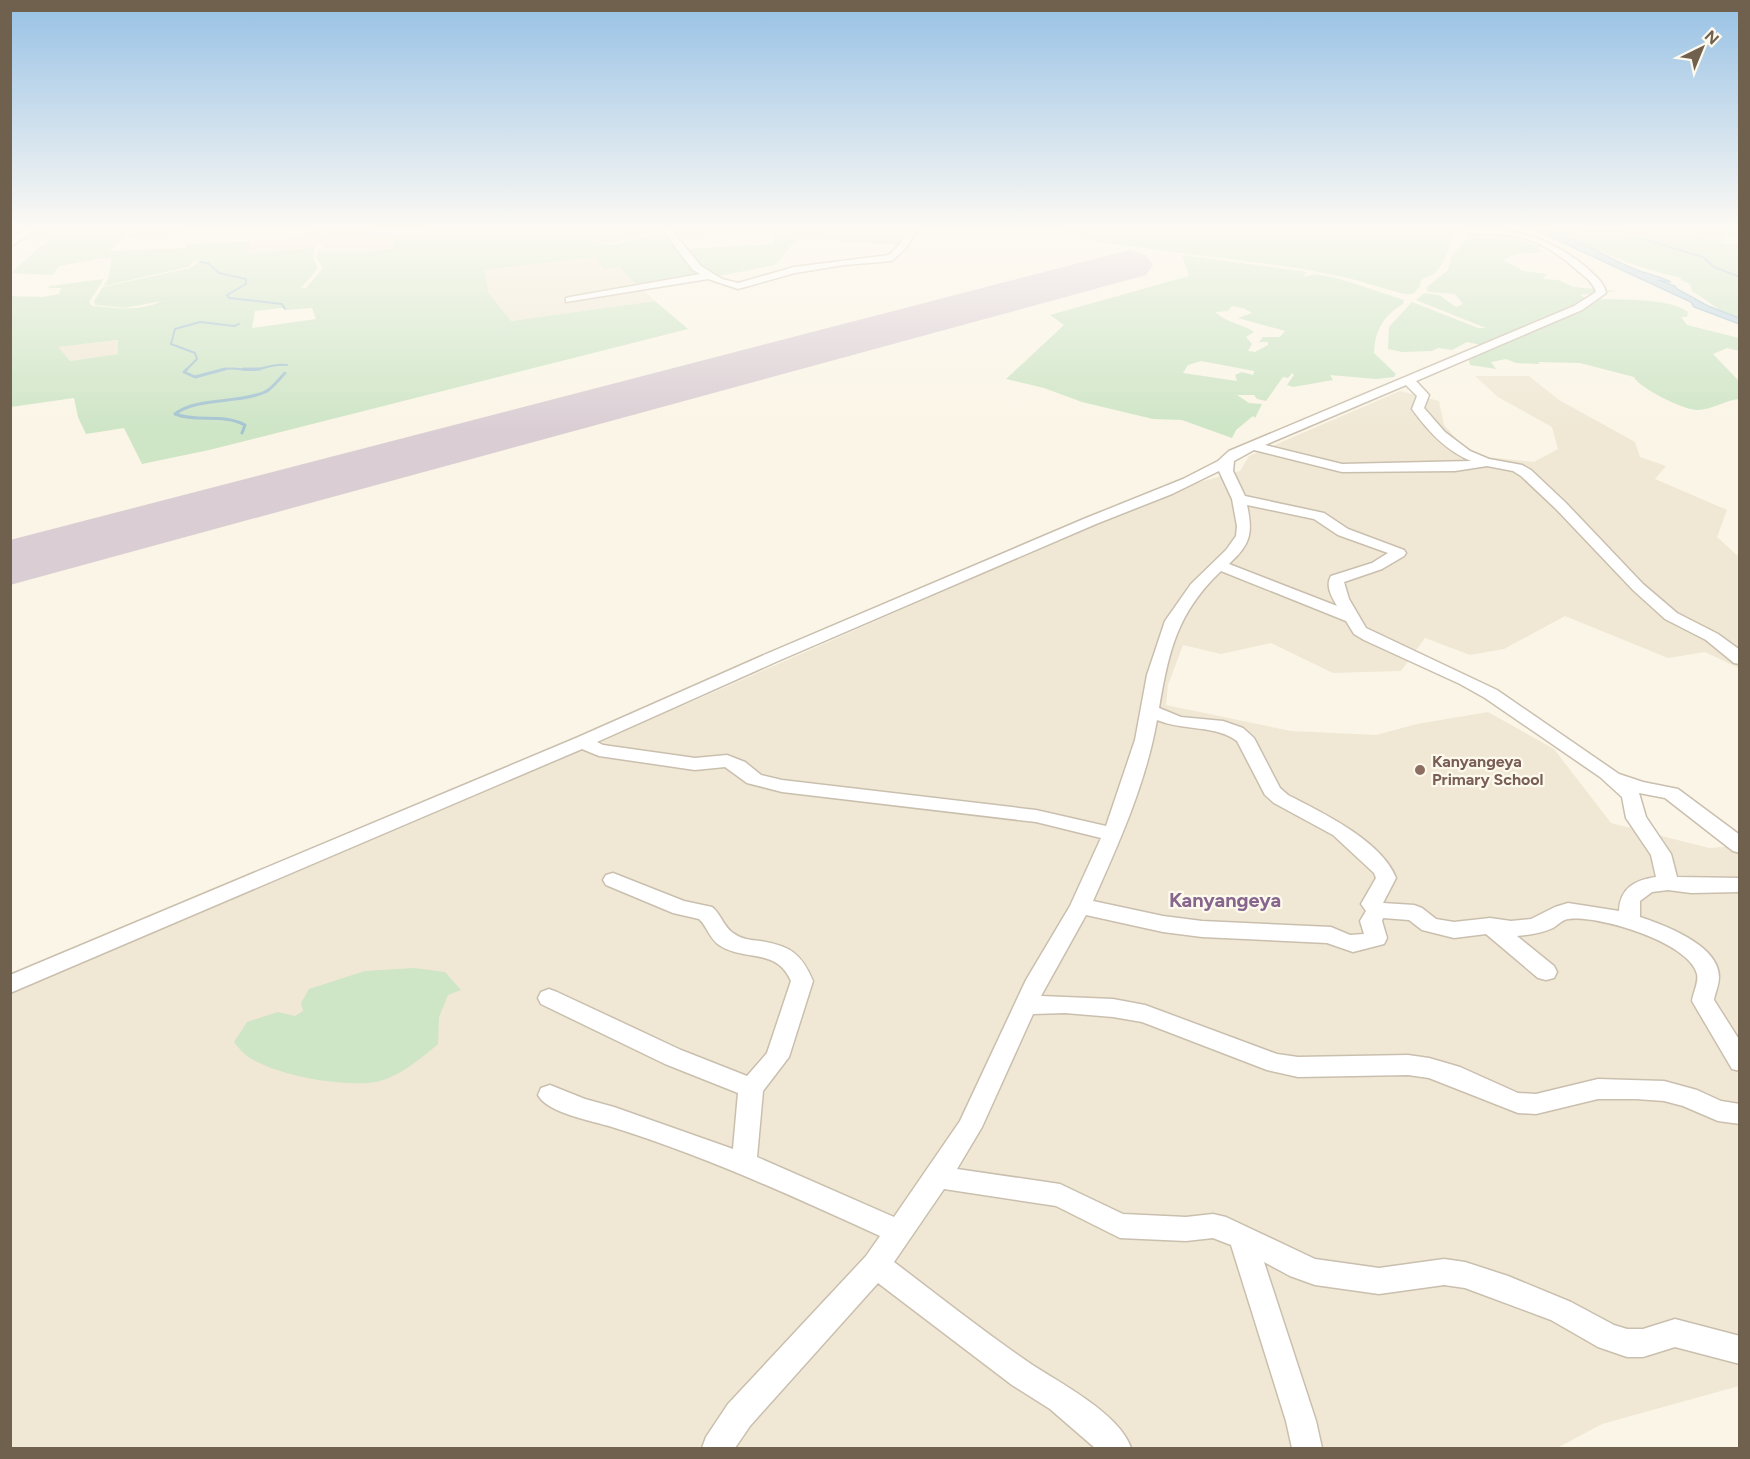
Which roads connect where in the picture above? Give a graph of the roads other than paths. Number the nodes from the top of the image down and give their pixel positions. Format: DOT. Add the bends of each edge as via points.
graph roads {
  1 [pos="604,294"];
  2 [pos="1599,294"];
  3 [pos="570,300"];
  4 [pos="1409,381"];
  5 [pos="1252,446"];
  6 [pos="1228,461"];
  7 [pos="1486,462"];
  8 [pos="1239,499"];
  9 [pos="1219,565"];
  10 [pos="1352,618"];
  11 [pos="1740,659"];
  12 [pos="1148,710"];
  13 [pos="582,742"];
  14 [pos="1613,778"];
  15 [pos="1113,834"];
  16 [pos="1740,846"];
  17 [pos="613,880"];
  18 [pos="1668,883"];
  19 [pos="1740,885"];
  20 [pos="1080,906"];
  21 [pos="1377,910"];
  22 [pos="1629,920"];
  23 [pos="1490,926"];
  24 [pos="1546,972"];
  25 [pos="10,985"];
  26 [pos="549,998"];
  27 [pos="1026,1005"];
  28 [pos="1740,1062"];
  29 [pos="751,1088"];
  30 [pos="550,1095"];
  31 [pos="1740,1114"];
  32 [pos="744,1164"];
  33 [pos="938,1177"];
  34 [pos="899,1232"];
  35 [pos="1242,1236"];
  36 [pos="876,1265"];
  37 [pos="1740,1350"];
  38 [pos="717,1449"];
  39 [pos="1116,1449"];
  40 [pos="1307,1449"];
  1 -- 3 [label="street"];
  2 -- 4 [label="street" via="1578,308"];
  4 -- 5 [label="street"];
  4 -- 7 [label="street" via="1422,392 1417,407 1431,425 1465,454"];
  5 -- 6 [label="street"];
  5 -- 7 [label="street" via="1342,468 1455,467"];
  6 -- 8 [label="street" via="1226,471"];
  6 -- 13 [label="street"];
  7 -- 11 [label="street" via="1526,473 1671,616 1712,638"];
  8 -- 9 [label="street" via="1244,531 1232,553"];
  8 -- 10 [label="street" via="1319,516 1344,532 1399,553 1377,566 1336,579"];
  9 -- 10 [label="street"];
  9 -- 12 [label="street" via="1200,583 1173,621"];
  10 -- 14 [label="street" via="1360,631 1370,637 1491,694"];
  12 -- 15 [label="street" via="1144,740"];
  12 -- 21 [label="street" via="1178,722 1231,728 1245,738 1272,791 1281,800 1340,830 1383,870 1386,878 1372,904"];
  13 -- 15 [label="street" via="598,750 695,764 727,761 754,779 782,786 1036,816"];
  13 -- 25 [label="street"];
  14 -- 16 [label="street" via="1671,794"];
  14 -- 18 [label="street" via="1631,795 1636,818 1661,854"];
  15 -- 20 [label="street"];
  17 -- 29 [label="street" via="680,908 705,912 725,939 782,954 799,972 802,981 777,1057"];
  18 -- 19 [label="street"];
  18 -- 22 [label="street" via="1646,886 1630,898"];
  20 -- 21 [label="street" via="1163,924 1331,935 1346,944 1360,945 1376,938 1371,921"];
  20 -- 27 [label="street" via="1047,959"];
  21 -- 23 [label="street" via="1414,913 1430,925 1454,930"];
  22 -- 23 [label="street" via="1566,911 1522,929"];
  22 -- 28 [label="street" via="1665,934 1701,961 1708,976 1703,1001"];
  23 -- 24 [label="street"];
  26 -- 29 [label="street" via="673,1057"];
  27 -- 31 [label="street" via="1074,1005 1145,1014 1275,1063 1298,1067 1430,1068 1518,1103 1536,1104 1598,1089 1636,1089 1680,1095 1718,1111"];
  27 -- 33 [label="street" via="970,1127"];
  29 -- 32 [label="street"];
  30 -- 32 [label="street"];
  32 -- 34 [label="street"];
  33 -- 34 [label="street"];
  33 -- 35 [label="street" via="1060,1195 1120,1226 1213,1226"];
  34 -- 36 [label="street"];
  35 -- 37 [label="street" via="1315,1272 1379,1281 1433,1273 1464,1275 1561,1311 1627,1343 1643,1343 1675,1333"];
  35 -- 40 [label="street"];
  36 -- 38 [label="street" via="739,1414"];
  36 -- 39 [label="street" via="1022,1375 1048,1387 1090,1421"];
}
